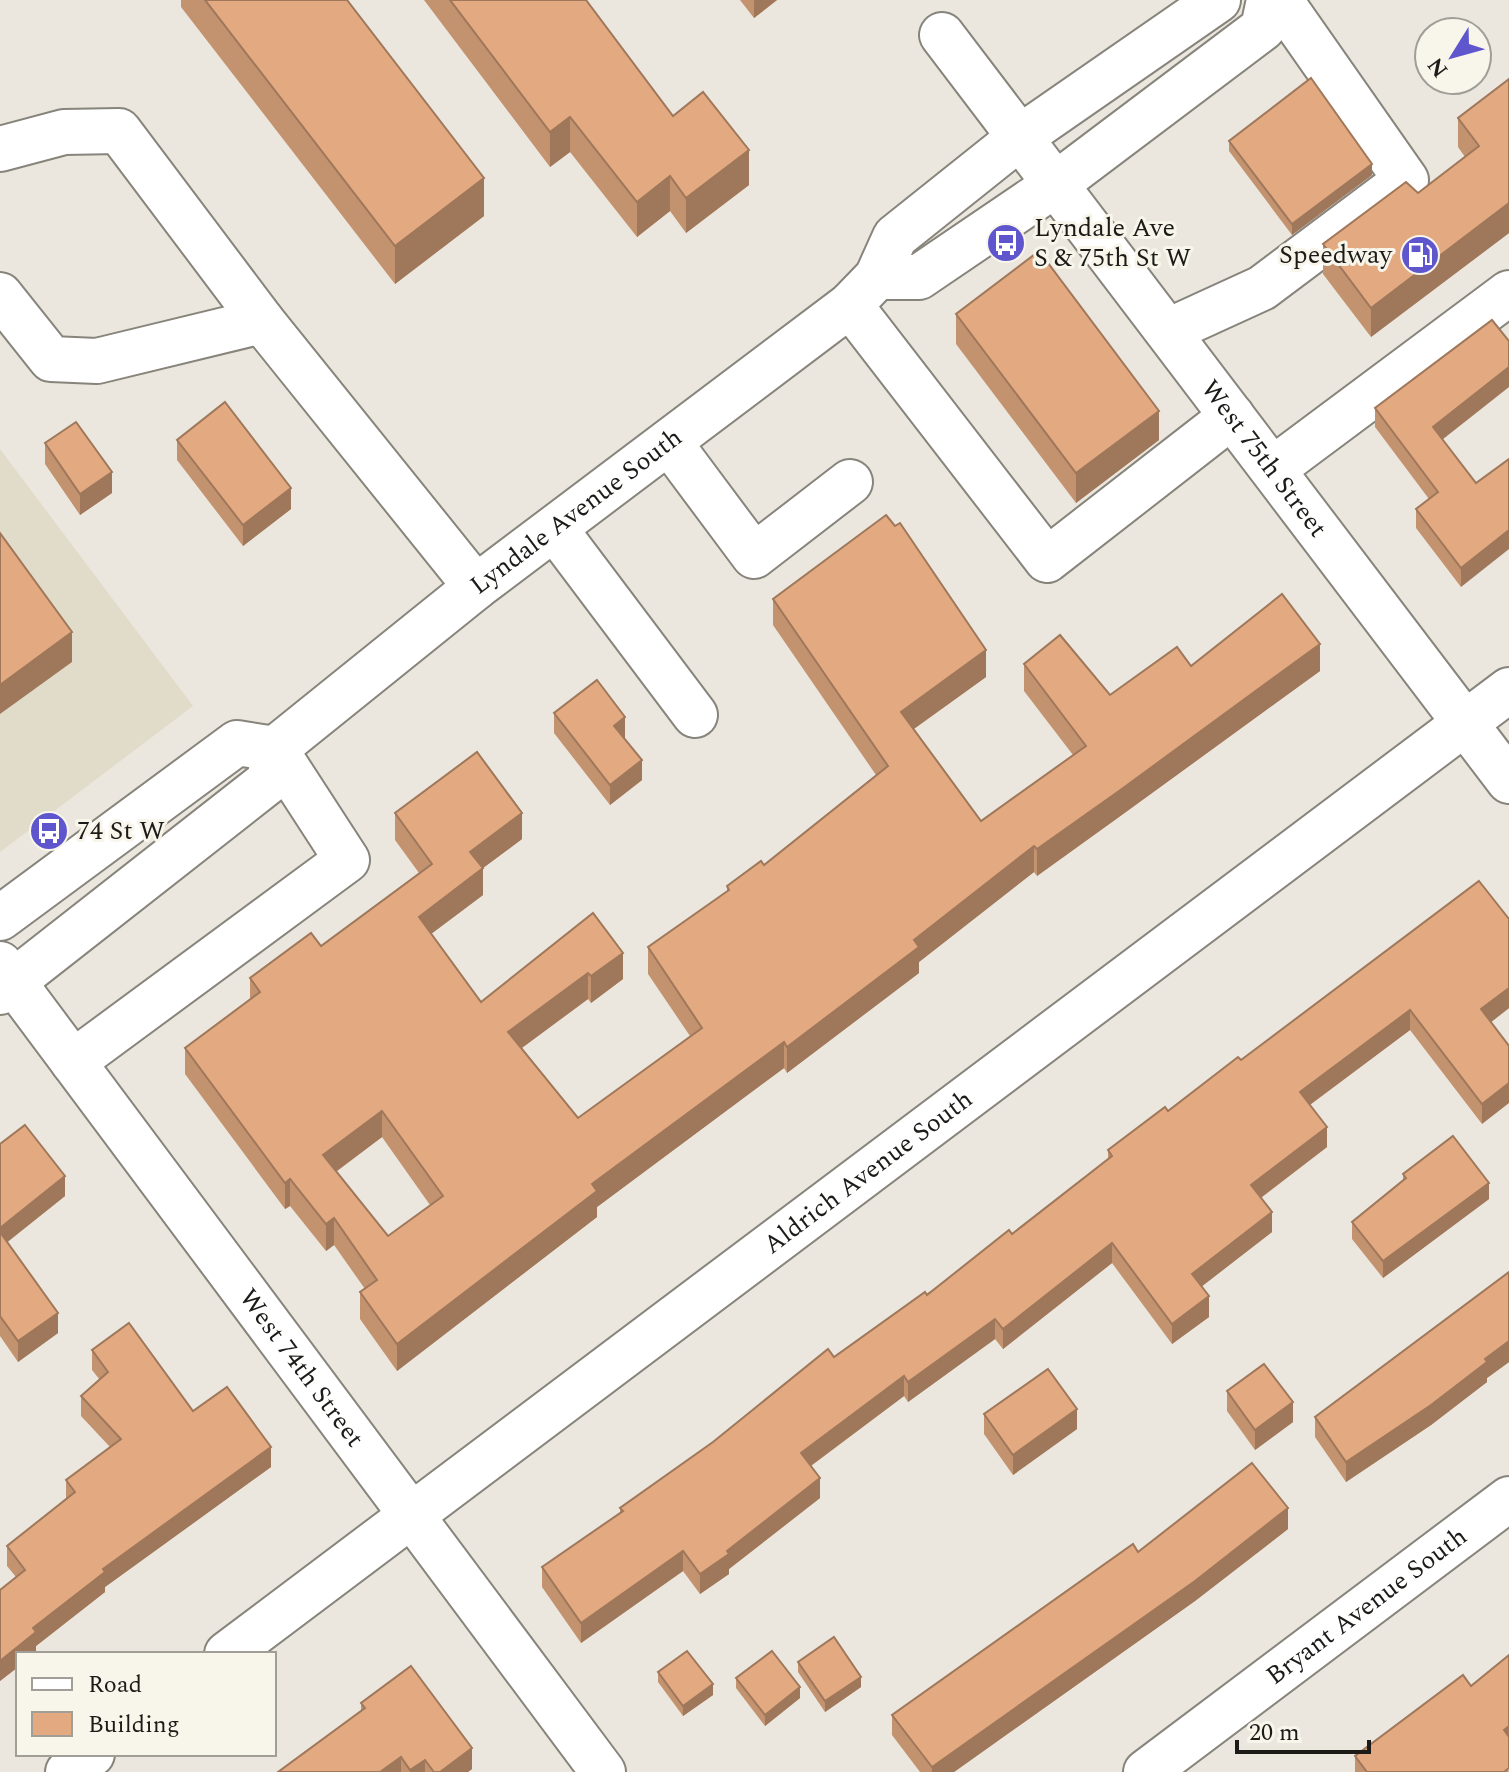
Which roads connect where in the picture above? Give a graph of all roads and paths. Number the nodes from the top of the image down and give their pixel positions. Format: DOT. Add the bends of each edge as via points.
graph roads {
  1 [pos="1218,0"];
  2 [pos="1269,0"];
  3 [pos="1280,0"];
  4 [pos="942,35"];
  5 [pos="1019,138"];
  6 [pos="0,149"];
  7 [pos="1056,184"];
  8 [pos="863,291"];
  9 [pos="1509,293"];
  10 [pos="0,295"];
  11 [pos="262,321"];
  12 [pos="1168,331"];
  13 [pos="1232,416"];
  14 [pos="669,442"];
  15 [pos="1273,469"];
  16 [pos="850,482"];
  17 [pos="555,529"];
  18 [pos="476,587"];
  19 [pos="1509,690"];
  20 [pos="695,715"];
  21 [pos="1465,724"];
  22 [pos="275,749"];
  23 [pos="1509,781"];
  24 [pos="0,918"];
  25 [pos="4,979"];
  26 [pos="73,1062"];
  27 [pos="1509,1499"];
  28 [pos="412,1517"];
  29 [pos="230,1652"];
  30 [pos="89,1756"];
  31 [pos="68,1772"];
  32 [pos="603,1772"];
  33 [pos="1146,1772"];
  1 -- 5 [label="street, Lyndale Avenue South"];
  2 -- 7 [label="street" via="1263,28"];
  3 -- 12 [label="street" via="1406,180 1262,288"];
  4 -- 5 [label="street, West 75th Street"];
  5 -- 7 [label="street, West 75th Street"];
  5 -- 8 [label="street, Lyndale Avenue South" via="895,237"];
  6 -- 11 [label="street" via="64,132 119,131"];
  7 -- 8 [label="street" via="919,277"];
  7 -- 12 [label="street, West 75th Street"];
  8 -- 13 [label="street" via="1047,560"];
  8 -- 14 [label="street, Lyndale Avenue South"];
  9 -- 15 [label="street"];
  10 -- 11 [label="street" via="51,359 97,361"];
  11 -- 18 [label="street"];
  12 -- 13 [label="street, West 75th Street"];
  13 -- 15 [label="street, West 75th Street"];
  14 -- 16 [label="street" via="754,556"];
  14 -- 17 [label="street, Lyndale Avenue South"];
  15 -- 21 [label="street, West 75th Street"];
  17 -- 18 [label="street, Lyndale Avenue South"];
  17 -- 20 [label="street"];
  18 -- 22 [label="street, Lyndale Avenue South"];
  19 -- 21 [label="street, Aldrich Avenue South"];
  21 -- 23 [label="street, West 75th Street"];
  21 -- 28 [label="street, Aldrich Avenue South"];
  22 -- 24 [label="street" via="237,743"];
  22 -- 25 [label="street" via="269,781"];
  22 -- 26 [label="street" via="347,860"];
  25 -- 26 [label="street, West 74th Street"];
  26 -- 28 [label="street, West 74th Street"];
  27 -- 33 [label="street, Bryant Avenue South"];
  28 -- 29 [label="street, Aldrich Avenue South"];
  28 -- 32 [label="street, West 74th Street"];
  30 -- 31 [label="street"];
}
